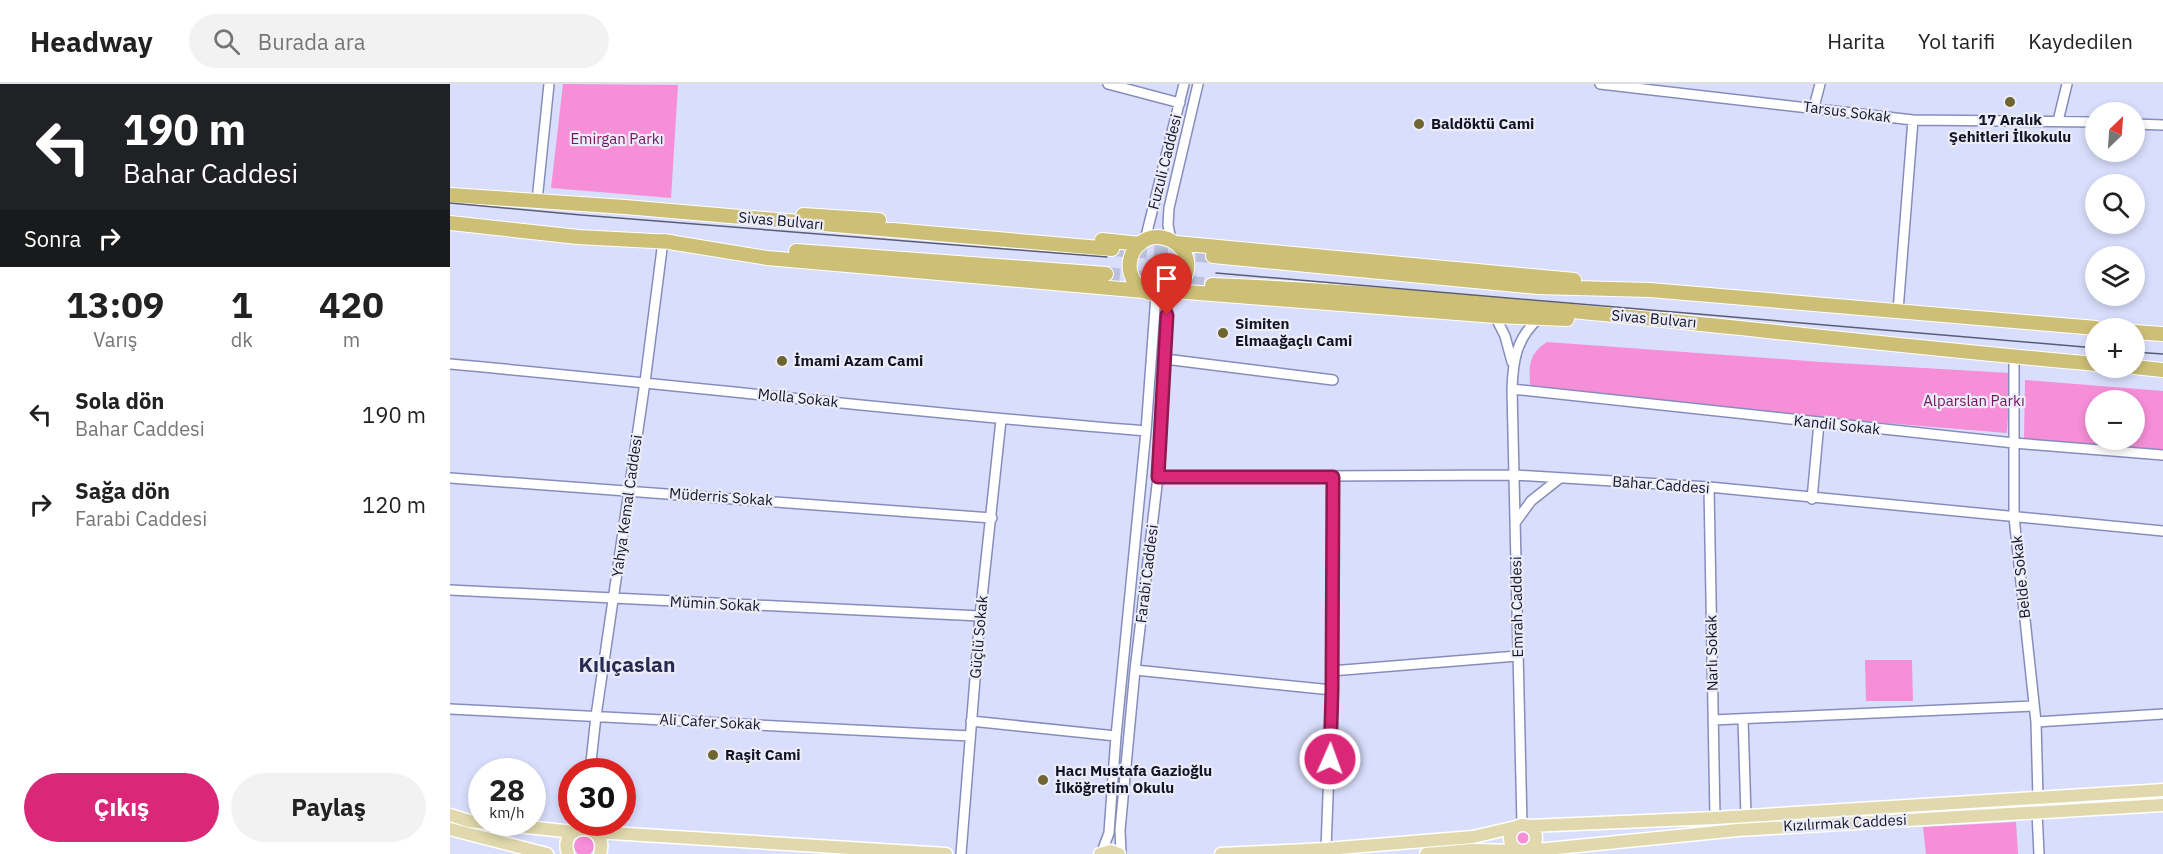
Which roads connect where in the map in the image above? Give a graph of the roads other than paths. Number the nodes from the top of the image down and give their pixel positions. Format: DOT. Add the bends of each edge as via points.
graph roads {
  1 [pos="549,84"];
  2 [pos="1108,84"];
  3 [pos="1184,84"];
  4 [pos="1198,84"];
  5 [pos="1600,84"];
  6 [pos="1820,84"];
  7 [pos="2067,84"];
  8 [pos="1180,103"];
  9 [pos="1814,107"];
  10 [pos="1913,120"];
  11 [pos="2058,121"];
  12 [pos="2085,122"];
  13 [pos="2145,124"];
  14 [pos="2163,125"];
  15 [pos="450,195"];
  16 [pos="537,201"];
  17 [pos="714,215"];
  18 [pos="450,224"];
  19 [pos="663,241"];
  20 [pos="1143,242"];
  21 [pos="1173,242"];
  22 [pos="1112,249"];
  23 [pos="1213,256"];
  24 [pos="1106,274"];
  25 [pos="1212,285"];
  26 [pos="1650,290"];
  27 [pos="1160,293"];
  28 [pos="1898,311"];
  29 [pos="1495,316"];
  30 [pos="1538,319"];
  31 [pos="1664,320"];
  32 [pos="2085,327"];
  33 [pos="2145,333"];
  34 [pos="2163,334"];
  35 [pos="2014,357"];
  36 [pos="1165,359"];
  37 [pos="2085,363"];
  38 [pos="450,364"];
  39 [pos="1513,366"];
  40 [pos="2145,368"];
  41 [pos="2163,370"];
  42 [pos="1333,380"];
  43 [pos="645,382"];
  44 [pos="1512,389"];
  45 [pos="1001,420"];
  46 [pos="1819,423"];
  47 [pos="1146,431"];
  48 [pos="2014,443"];
  49 [pos="2163,455"];
  50 [pos="1515,475"];
  51 [pos="1158,477"];
  52 [pos="1333,477"];
  53 [pos="450,478"];
  54 [pos="1560,478"];
  55 [pos="1709,487"];
  56 [pos="628,490"];
  57 [pos="1812,499"];
  58 [pos="2014,517"];
  59 [pos="992,518"];
  60 [pos="1515,523"];
  61 [pos="2163,531"];
  62 [pos="450,590"];
  63 [pos="614,599"];
  64 [pos="980,616"];
  65 [pos="1517,656"];
  66 [pos="1135,670"];
  67 [pos="1331,671"];
  68 [pos="1332,690"];
  69 [pos="2034,705"];
  70 [pos="450,710"];
  71 [pos="2163,714"];
  72 [pos="596,716"];
  73 [pos="1743,719"];
  74 [pos="1713,720"];
  75 [pos="971,721"];
  76 [pos="2036,722"];
  77 [pos="970,736"];
  78 [pos="1116,736"];
  79 [pos="591,758"];
  80 [pos="2163,790"];
  81 [pos="2038,798"];
  82 [pos="2163,805"];
  83 [pos="2037,812"];
  84 [pos="450,815"];
  85 [pos="1746,816"];
  86 [pos="1715,819"];
  87 [pos="1522,826"];
  88 [pos="558,827"];
  89 [pos="450,829"];
  90 [pos="636,833"];
  91 [pos="573,836"];
  92 [pos="594,836"];
  93 [pos="1326,849"];
  94 [pos="1523,852"];
  95 [pos="548,854"];
  96 [pos="568,854"];
  97 [pos="600,854"];
  98 [pos="946,854"];
  99 [pos="961,854"];
  100 [pos="1101,854"];
  101 [pos="1120,854"];
  102 [pos="1221,854"];
  103 [pos="1426,854"];
  104 [pos="2039,854"];
  1 -- 16 [label="street"];
  2 -- 8 [label="street"];
  3 -- 8 [label="street, Fuzuli Caddesi"];
  4 -- 21 [label="street, Fuzuli Caddesi" via="1169,208"];
  5 -- 9 [label="street, Tarsus Sokak"];
  6 -- 9 [label="street"];
  7 -- 11 [label="street"];
  8 -- 20 [label="street, Fuzuli Caddesi"];
  9 -- 10 [label="street, Tarsus Sokak"];
  10 -- 11 [label="street, Tarsus Sokak"];
  10 -- 28 [label="street"];
  11 -- 12 [label="street, Tarsus Sokak"];
  13 -- 14 [label="street"];
  15 -- 16 [label="highway, Sivas Bulvarı"];
  16 -- 17 [label="highway, Sivas Bulvarı"];
  17 -- 20 [label="highway" via="821,215"];
  17 -- 22 [label="highway, Sivas Bulvarı"];
  18 -- 19 [label="highway, Sivas Bulvarı"];
  19 -- 24 [label="highway, Sivas Bulvarı"];
  19 -- 27 [label="highway" via="767,258"];
  19 -- 43 [label="street, Yahya Kemal Caddesi"];
  20 -- 21 [label="highway" via="1158,237"];
  20 -- 27 [label="highway" via="1130,259 1130,272 1134,283"];
  21 -- 26 [label="highway"];
  21 -- 27 [label="highway" via="1184,253 1187,271 1182,282"];
  23 -- 26 [label="highway, Sivas Bulvarı" via="1538,287"];
  25 -- 31 [label="highway, Sivas Bulvarı" via="1324,289"];
  26 -- 28 [label="highway, Sivas Bulvarı"];
  27 -- 29 [label="highway"];
  27 -- 36 [label="street, Farabi Caddesi"];
  27 -- 47 [label="street, Farabi Caddesi"];
  28 -- 32 [label="highway, Sivas Bulvarı"];
  29 -- 30 [label="highway"];
  29 -- 39 [label="street"];
  30 -- 31 [label="highway"];
  30 -- 39 [label="street" via="1523,337"];
  31 -- 35 [label="highway, Sivas Bulvarı"];
  33 -- 34 [label="highway"];
  35 -- 37 [label="highway, Sivas Bulvarı"];
  35 -- 48 [label="street, Belde Sokak"];
  36 -- 42 [label="street"];
  36 -- 51 [label="street, Farabi Caddesi"];
  38 -- 43 [label="street, Molla Sokak"];
  39 -- 44 [label="street, Emrah Caddesi"];
  40 -- 41 [label="highway"];
  43 -- 45 [label="street, Molla Sokak"];
  43 -- 56 [label="street, Yahya Kemal Caddesi"];
  44 -- 46 [label="street, Kandil Sokak"];
  44 -- 50 [label="street, Emrah Caddesi"];
  45 -- 47 [label="street, Molla Sokak"];
  45 -- 59 [label="street, Güçlü Sokak"];
  46 -- 48 [label="street, Kandil Sokak"];
  46 -- 57 [label="street"];
  47 -- 78 [label="street, Farabi Caddesi"];
  48 -- 49 [label="street, Kandil Sokak"];
  48 -- 58 [label="street, Belde Sokak"];
  50 -- 52 [label="street, Bahar Caddesi"];
  50 -- 54 [label="street, Bahar Caddesi"];
  50 -- 60 [label="street, Emrah Caddesi"];
  51 -- 52 [label="street, Bahar Caddesi"];
  51 -- 66 [label="street, Farabi Caddesi"];
  52 -- 67 [label="street"];
  53 -- 56 [label="street, Müderris Sokak"];
  54 -- 55 [label="street, Bahar Caddesi"];
  54 -- 60 [label="street" via="1531,501"];
  55 -- 57 [label="street, Bahar Caddesi"];
  55 -- 74 [label="street, Narlı Sokak"];
  56 -- 59 [label="street, Müderris Sokak"];
  56 -- 63 [label="street, Yahya Kemal Caddesi"];
  57 -- 58 [label="street, Bahar Caddesi"];
  58 -- 61 [label="street, Bahar Caddesi"];
  58 -- 69 [label="street, Belde Sokak"];
  59 -- 64 [label="street, Güçlü Sokak"];
  60 -- 65 [label="street, Emrah Caddesi"];
  62 -- 63 [label="street, Mümin Sokak"];
  63 -- 64 [label="street, Mümin Sokak"];
  63 -- 72 [label="street, Yahya Kemal Caddesi"];
  64 -- 75 [label="street, Güçlü Sokak"];
  65 -- 67 [label="street"];
  65 -- 87 [label="street, Emrah Caddesi"];
  66 -- 68 [label="street"];
  66 -- 101 [label="street, Farabi Caddesi"];
  67 -- 68 [label="street"];
  68 -- 93 [label="street"];
  69 -- 73 [label="street"];
  69 -- 76 [label="street, Belde Sokak"];
  70 -- 72 [label="street, Ali Cafer Sokak"];
  71 -- 76 [label="street"];
  72 -- 77 [label="street, Ali Cafer Sokak"];
  72 -- 79 [label="street, Yahya Kemal Caddesi"];
  73 -- 74 [label="street"];
  73 -- 85 [label="street"];
  74 -- 86 [label="street, Narlı Sokak"];
  75 -- 77 [label="street, Güçlü Sokak"];
  75 -- 78 [label="street"];
  76 -- 81 [label="street, Belde Sokak"];
  77 -- 99 [label="street, Güçlü Sokak"];
  78 -- 100 [label="street, Farabi Caddesi" via="1109,833"];
  80 -- 81 [label="main road, Kızılırmak Caddesi"];
  81 -- 85 [label="main road, Kızılırmak Caddesi"];
  82 -- 83 [label="main road, Kızılırmak Caddesi"];
  83 -- 94 [label="main road, Kızılırmak Caddesi" via="1738,830"];
  83 -- 104 [label="street"];
  84 -- 88 [label="main road" via="469,821"];
  85 -- 86 [label="main road, Kızılırmak Caddesi"];
  86 -- 87 [label="main road, Kızılırmak Caddesi"];
  87 -- 93 [label="main road, Kızılırmak Caddesi" via="1473,837"];
  87 -- 94 [label="main road" via="1511,831 1509,839 1512,846"];
  87 -- 94 [label="main road" via="1535,832 1536,839"];
  89 -- 95 [label="main road"];
  90 -- 98 [label="main road"];
  91 -- 96 [label="main road" via="567,840"];
  92 -- 97 [label="main road" via="601,841"];
  93 -- 102 [label="main road, Kızılırmak Caddesi"];
  94 -- 103 [label="main road, Kızılırmak Caddesi" via="1472,850"];
  100 -- 101 [label="main road"];
}
